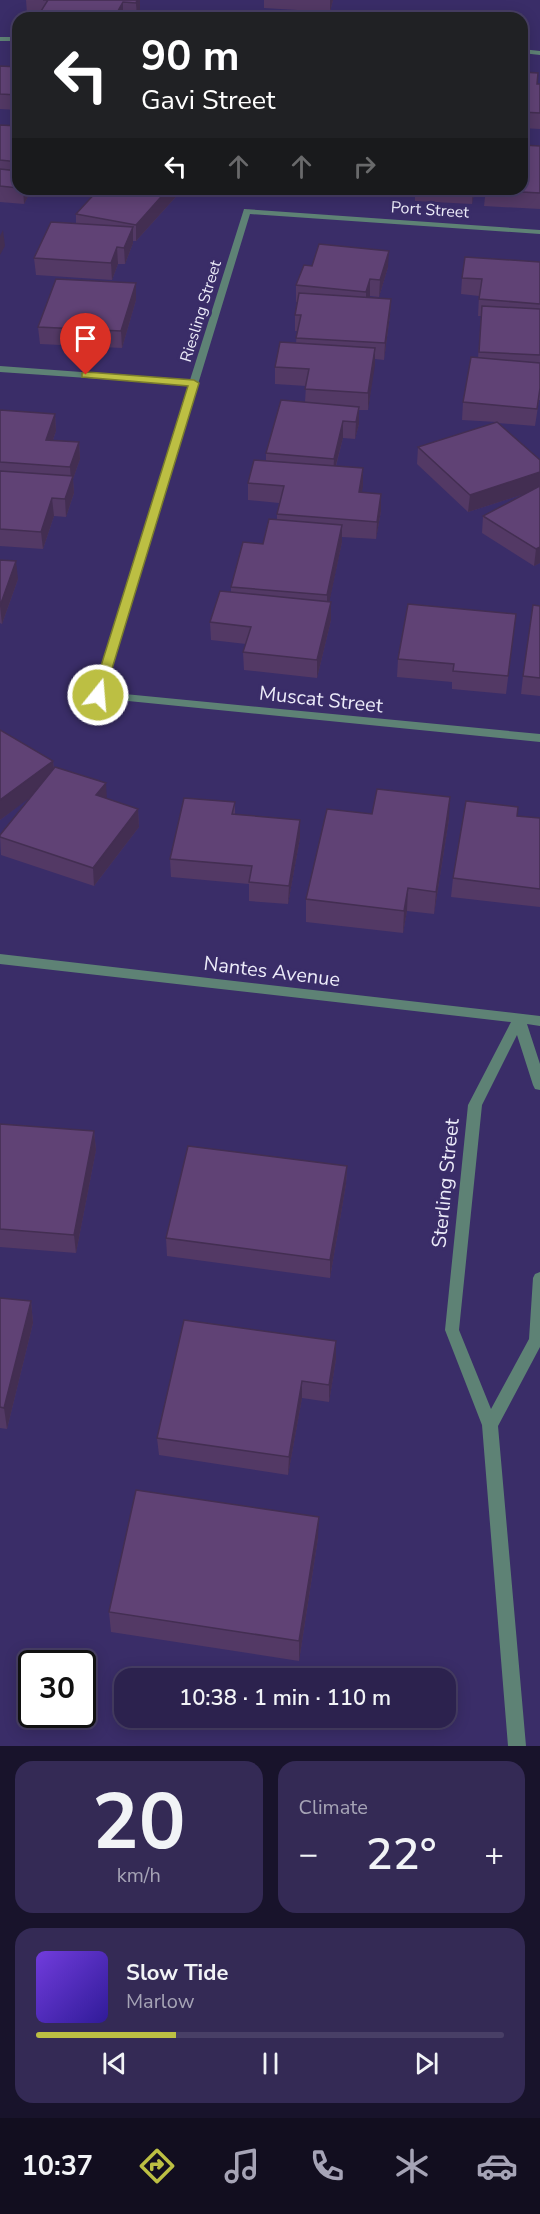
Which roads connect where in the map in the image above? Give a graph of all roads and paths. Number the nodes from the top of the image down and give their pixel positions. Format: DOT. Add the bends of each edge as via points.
graph roads {
  1 [pos="247,211"];
  2 [pos="540,232"];
  3 [pos="0,369"];
  4 [pos="194,383"];
  5 [pos="98,695"];
  6 [pos="540,738"];
  7 [pos="0,959"];
  8 [pos="519,1019"];
  9 [pos="540,1021"];
  10 [pos="540,1085"];
  11 [pos="540,1278"];
  12 [pos="490,1425"];
  13 [pos="517,1746"];
  1 -- 2 [label="street, Port Street"];
  1 -- 4 [label="street, Riesling Street"];
  3 -- 4 [label="street"];
  4 -- 5 [label="street, Riesling Street"];
  5 -- 6 [label="street, Muscat Street"];
  7 -- 8 [label="street, Nantes Avenue"];
  8 -- 9 [label="street, Nantes Avenue"];
  8 -- 10 [label="street"];
  8 -- 12 [label="street, Sterling Street" via="475,1105 452,1330"];
  11 -- 12 [label="street" via="536,1340"];
  12 -- 13 [label="street, Sterling Street"];
}
